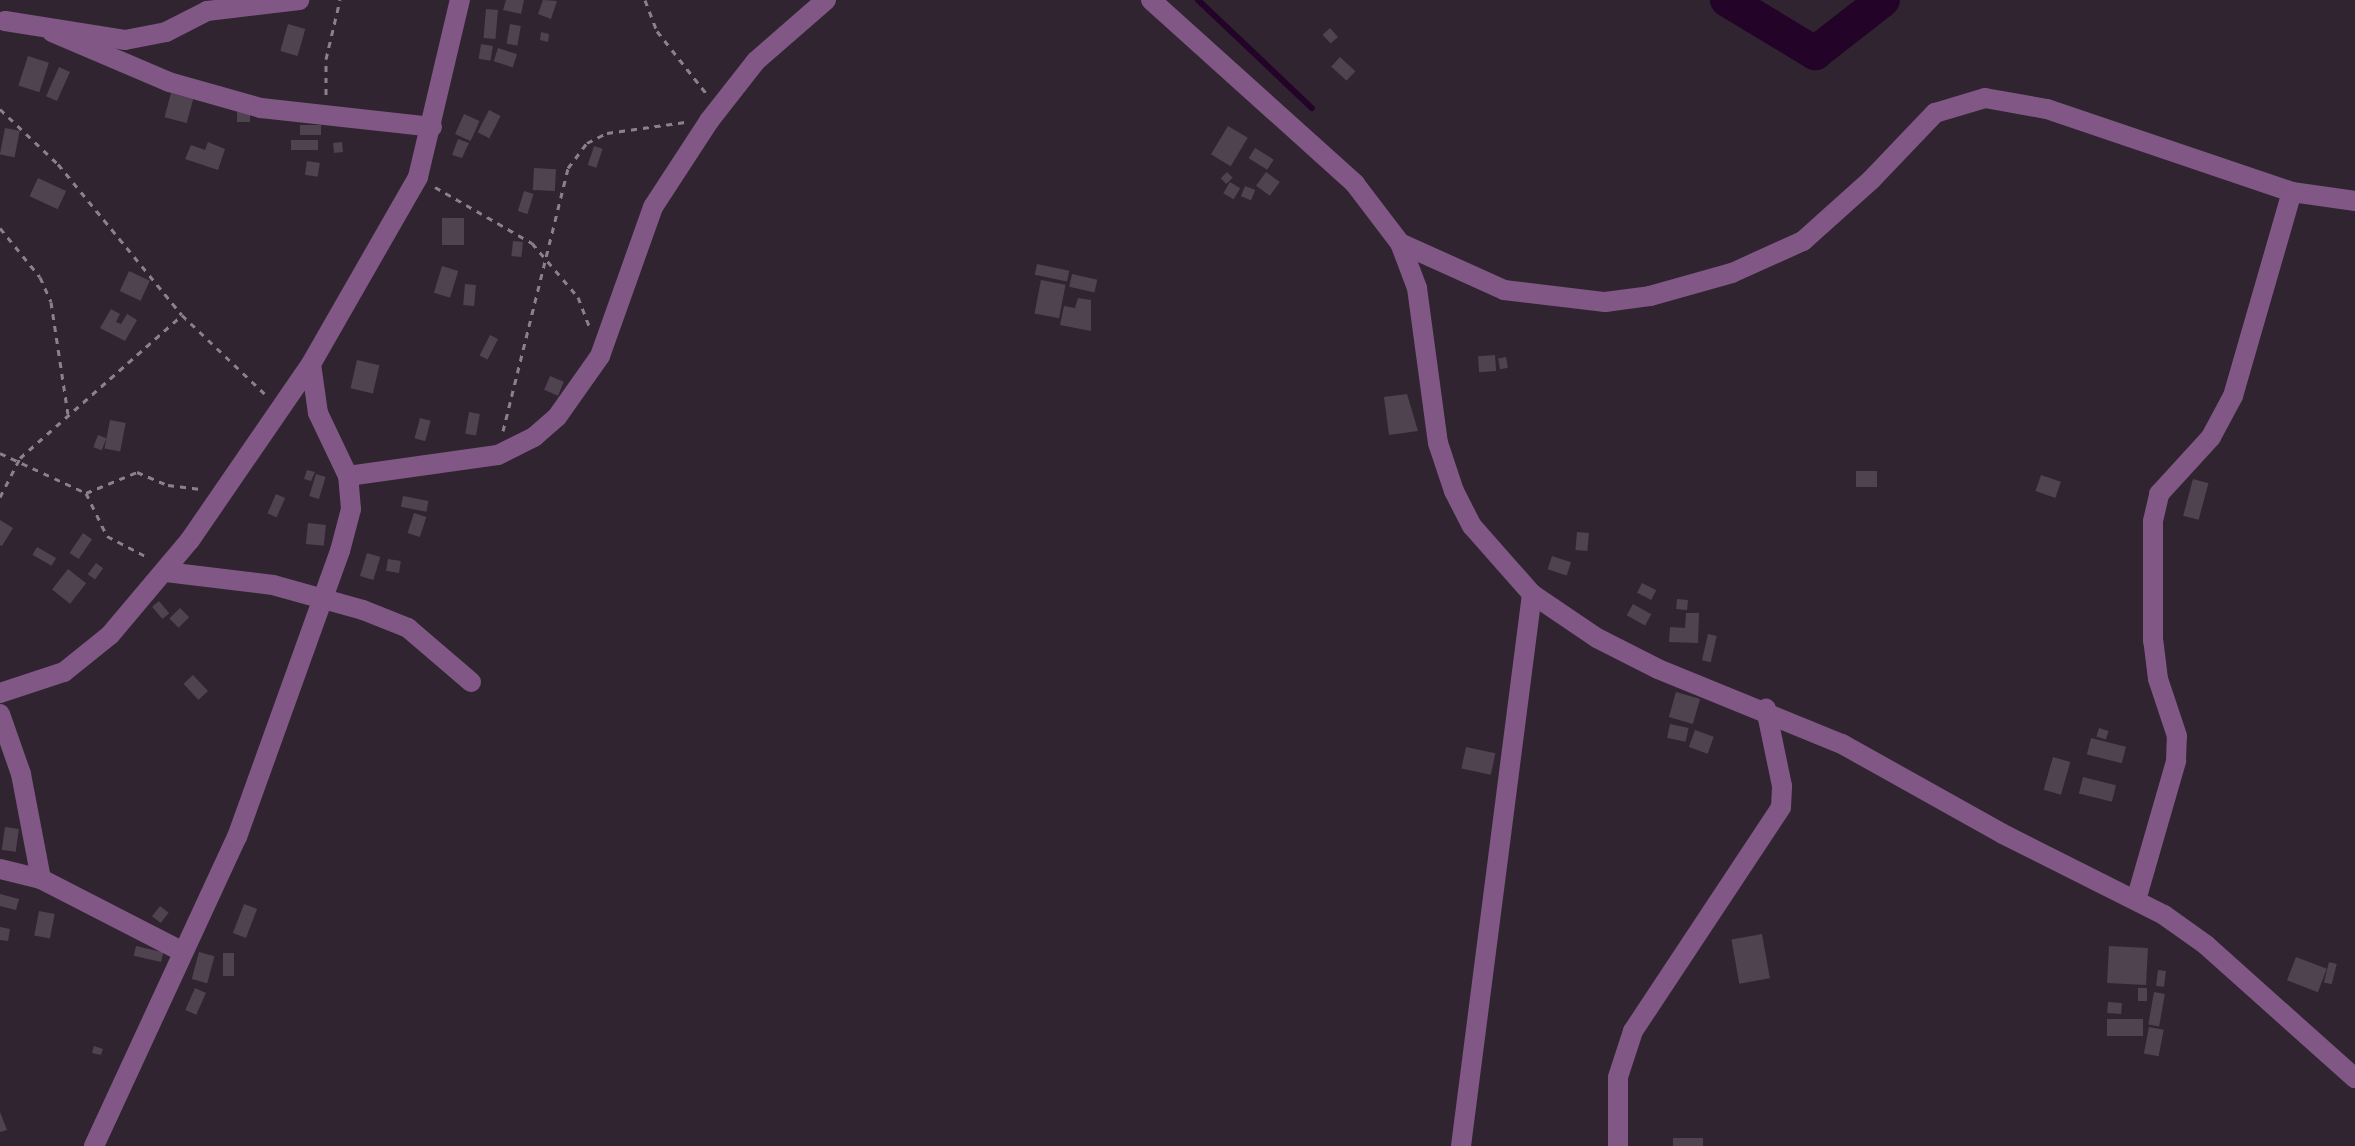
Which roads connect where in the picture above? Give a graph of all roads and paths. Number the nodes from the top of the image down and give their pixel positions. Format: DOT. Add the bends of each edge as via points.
graph roads {
  1 [pos="8,0"];
  2 [pos="299,0"];
  3 [pos="340,0"];
  4 [pos="460,0"];
  5 [pos="645,0"];
  6 [pos="826,0"];
  7 [pos="1151,0"];
  8 [pos="3,26"];
  9 [pos="52,32"];
  10 [pos="0,109"];
  11 [pos="714,114"];
  12 [pos="331,118"];
  13 [pos="432,127"];
  14 [pos="418,177"];
  15 [pos="2292,192"];
  16 [pos="2355,201"];
  17 [pos="0,228"];
  18 [pos="1400,243"];
  19 [pos="542,254"];
  20 [pos="182,315"];
  21 [pos="600,356"];
  22 [pos="311,364"];
  23 [pos="279,407"];
  24 [pos="68,414"];
  25 [pos="0,453"];
  26 [pos="498,455"];
  27 [pos="20,458"];
  28 [pos="348,476"];
  29 [pos="223,492"];
  30 [pos="86,493"];
  31 [pos="0,497"];
  32 [pos="169,569"];
  33 [pos="1532,594"];
  34 [pos="323,600"];
  35 [pos="471,682"];
  36 [pos="0,693"];
  37 [pos="1766,709"];
  38 [pos="0,714"];
  39 [pos="0,869"];
  40 [pos="41,879"];
  41 [pos="2136,900"];
  42 [pos="181,951"];
  43 [pos="2355,1078"];
  44 [pos="94,1146"];
  45 [pos="1461,1146"];
  46 [pos="1618,1146"];
  1 -- 8 [label="street"];
  2 -- 9 [label="street" via="207,11 147,37 99,40"];
  3 -- 12 [label="path" via="326,59"];
  4 -- 13 [label="street"];
  5 -- 11 [label="path" via="657,31"];
  6 -- 11 [label="street" via="756,61"];
  7 -- 18 [label="street" via="1344,173"];
  8 -- 9 [label="street"];
  9 -- 12 [label="street" via="169,82 261,108"];
  10 -- 20 [label="path" via="58,164"];
  11 -- 19 [label="path" via="607,133 587,143 568,168"];
  11 -- 21 [label="street" via="653,207"];
  12 -- 13 [label="street"];
  13 -- 14 [label="street"];
  14 -- 19 [label="path" via="508,227"];
  14 -- 22 [label="street"];
  15 -- 16 [label="street"];
  15 -- 18 [label="street" via="2047,109 1985,98 1935,113 1803,241 1732,273 1650,296 1605,302 1504,290"];
  15 -- 41 [label="street" via="2233,396 2211,437 2159,494 2153,521 2153,641 2158,679 2177,736 2176,761"];
  17 -- 24 [label="path" via="40,277 51,302"];
  18 -- 33 [label="street" via="1417,288 1438,443 1454,491 1472,526"];
  19 -- 21 [label="path" via="578,297"];
  19 -- 26 [label="path"];
  20 -- 23 [label="path"];
  20 -- 24 [label="path"];
  21 -- 26 [label="street" via="557,417 534,437"];
  22 -- 23 [label="street"];
  22 -- 28 [label="street" via="318,413"];
  23 -- 29 [label="street"];
  24 -- 27 [label="path"];
  25 -- 27 [label="path"];
  26 -- 28 [label="street"];
  27 -- 30 [label="path"];
  27 -- 31 [label="path"];
  28 -- 34 [label="street" via="351,509"];
  29 -- 30 [label="path" via="168,485 137,472"];
  29 -- 32 [label="street"];
  30 -- 32 [label="path" via="107,536"];
  32 -- 34 [label="street" via="273,585"];
  32 -- 36 [label="street" via="80,661"];
  33 -- 37 [label="street" via="1597,638 1658,669"];
  33 -- 45 [label="street"];
  34 -- 35 [label="street" via="408,628"];
  34 -- 42 [label="street" via="248,811"];
  37 -- 41 [label="street"];
  37 -- 46 [label="street" via="1782,786 1781,807 1633,1031 1618,1077"];
  38 -- 40 [label="street" via="21,774"];
  39 -- 40 [label="street"];
  40 -- 42 [label="street"];
  41 -- 43 [label="street" via="2206,945"];
  42 -- 44 [label="street"];
}
